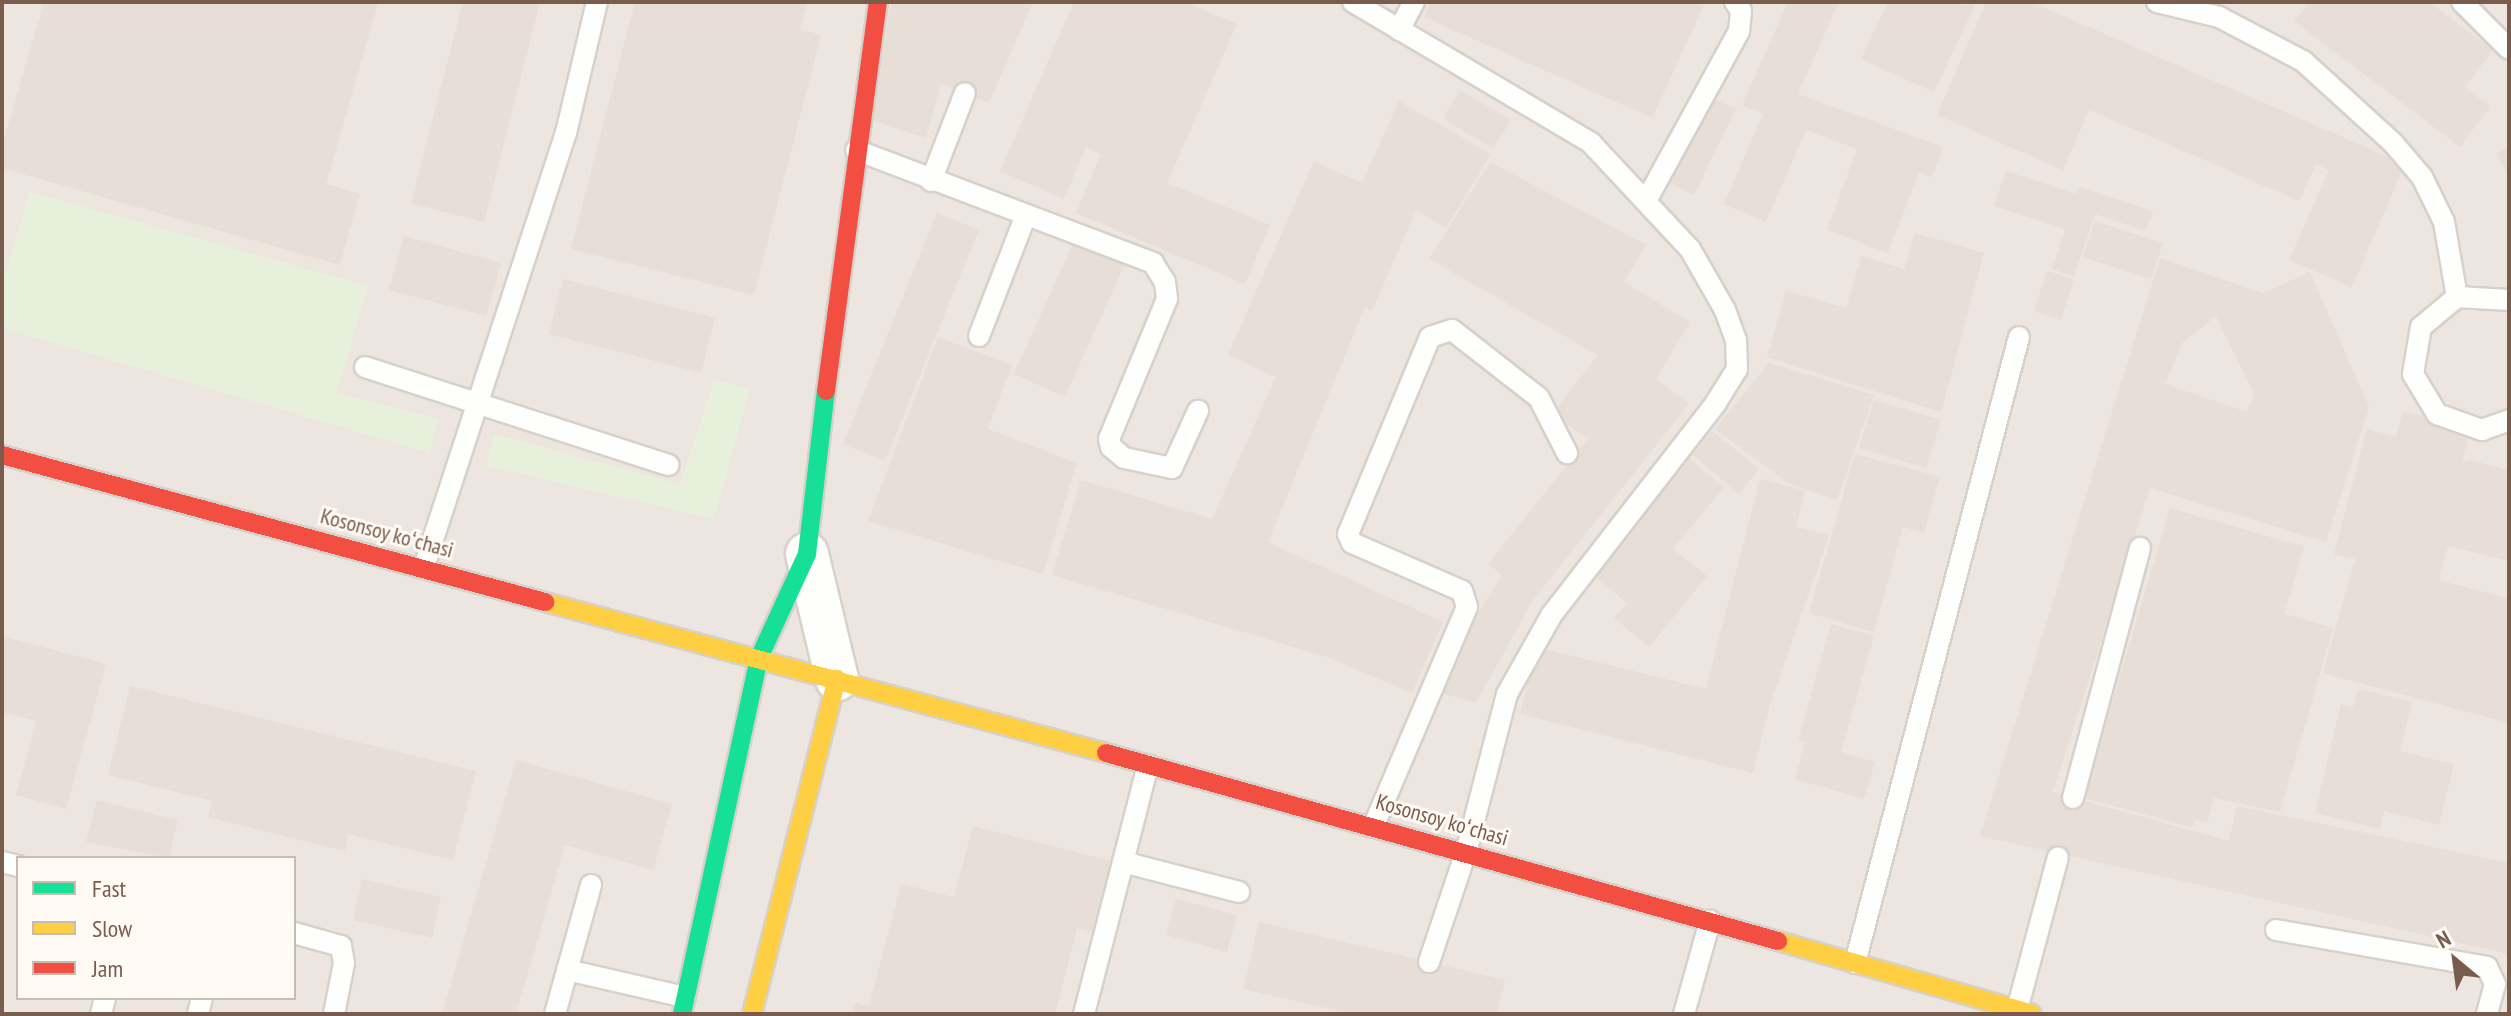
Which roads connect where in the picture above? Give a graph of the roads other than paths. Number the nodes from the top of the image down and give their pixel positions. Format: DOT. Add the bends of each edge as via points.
graph roads {
  1 [pos="597,2"];
  2 [pos="878,2"];
  3 [pos="1353,2"];
  4 [pos="1414,2"];
  5 [pos="1735,2"];
  6 [pos="2157,2"];
  7 [pos="2462,2"];
  8 [pos="1399,30"];
  9 [pos="2509,49"];
  10 [pos="965,93"];
  11 [pos="856,150"];
  12 [pos="931,181"];
  13 [pos="1646,201"];
  14 [pos="1026,215"];
  15 [pos="2457,297"];
  16 [pos="2509,300"];
  17 [pos="979,336"];
  18 [pos="2019,337"];
  19 [pos="365,367"];
  20 [pos="479,403"];
  21 [pos="1198,411"];
  22 [pos="2509,420"];
  23 [pos="1567,453"];
  24 [pos="2,455"];
  25 [pos="669,465"];
  26 [pos="2140,548"];
  27 [pos="807,554"];
  28 [pos="424,567"];
  29 [pos="759,658"];
  30 [pos="837,679"];
  31 [pos="1148,765"];
  32 [pos="2073,798"];
  33 [pos="1374,825"];
  34 [pos="1466,852"];
  35 [pos="2058,857"];
  36 [pos="1123,862"];
  37 [pos="591,885"];
  38 [pos="1239,892"];
  39 [pos="1710,921"];
  40 [pos="2276,930"];
  41 [pos="296,934"];
  42 [pos="1429,962"];
  43 [pos="1855,963"];
  44 [pos="567,970"];
  45 [pos="683,1005"];
  46 [pos="2024,1012"];
  47 [pos="334,1014"];
  48 [pos="555,1014"];
  49 [pos="752,1014"];
  50 [pos="1084,1014"];
  51 [pos="1684,1014"];
  52 [pos="2487,1014"];
  1 -- 20 [label="lane" via="566,133"];
  2 -- 11 [label="main road"];
  3 -- 8 [label="lane"];
  4 -- 8 [label="lane"];
  5 -- 13 [label="lane" via="1741,11 1739,31"];
  6 -- 15 [label="lane" via="2219,17 2303,61 2393,143 2422,177 2444,222"];
  7 -- 9 [label="lane"];
  8 -- 13 [label="lane" via="1591,143"];
  10 -- 12 [label="lane"];
  11 -- 12 [label="lane"];
  11 -- 27 [label="main road"];
  12 -- 14 [label="lane"];
  13 -- 34 [label="lane" via="1690,249 1725,310 1736,340 1737,369 1680,454 1551,616 1525,660 1494,733"];
  14 -- 17 [label="lane"];
  14 -- 21 [label="lane" via="1153,263 1165,282 1167,299 1109,439 1115,454 1172,468"];
  15 -- 16 [label="lane"];
  15 -- 22 [label="lane" via="2421,327 2413,374 2437,414 2482,430"];
  18 -- 43 [label="lane"];
  19 -- 20 [label="lane"];
  20 -- 25 [label="lane"];
  20 -- 28 [label="lane"];
  23 -- 33 [label="lane" via="1539,398 1452,330 1430,337 1348,534 1352,543 1462,591 1467,607"];
  24 -- 28 [label="main road, Kosonsoy koʻchasi"];
  26 -- 32 [label="lane"];
  27 -- 29 [label="main road"];
  27 -- 30 [label="street"];
  28 -- 29 [label="main road, Kosonsoy koʻchasi"];
  29 -- 30 [label="main road, Kosonsoy koʻchasi"];
  29 -- 45 [label="main road"];
  30 -- 31 [label="main road, Kosonsoy koʻchasi"];
  30 -- 49 [label="main road"];
  31 -- 33 [label="main road, Kosonsoy koʻchasi"];
  31 -- 36 [label="lane"];
  33 -- 34 [label="main road, Kosonsoy koʻchasi"];
  34 -- 39 [label="main road, Kosonsoy koʻchasi"];
  34 -- 42 [label="lane"];
  35 -- 46 [label="lane"];
  36 -- 38 [label="lane"];
  36 -- 50 [label="lane"];
  37 -- 44 [label="lane"];
  39 -- 43 [label="main road, Kosonsoy koʻchasi"];
  39 -- 51 [label="lane"];
  40 -- 52 [label="lane" via="2487,967 2495,984"];
  41 -- 47 [label="lane" via="341,946 344,963"];
  43 -- 46 [label="main road, Kosonsoy koʻchasi"];
  44 -- 45 [label="lane"];
  44 -- 48 [label="lane"];
}
